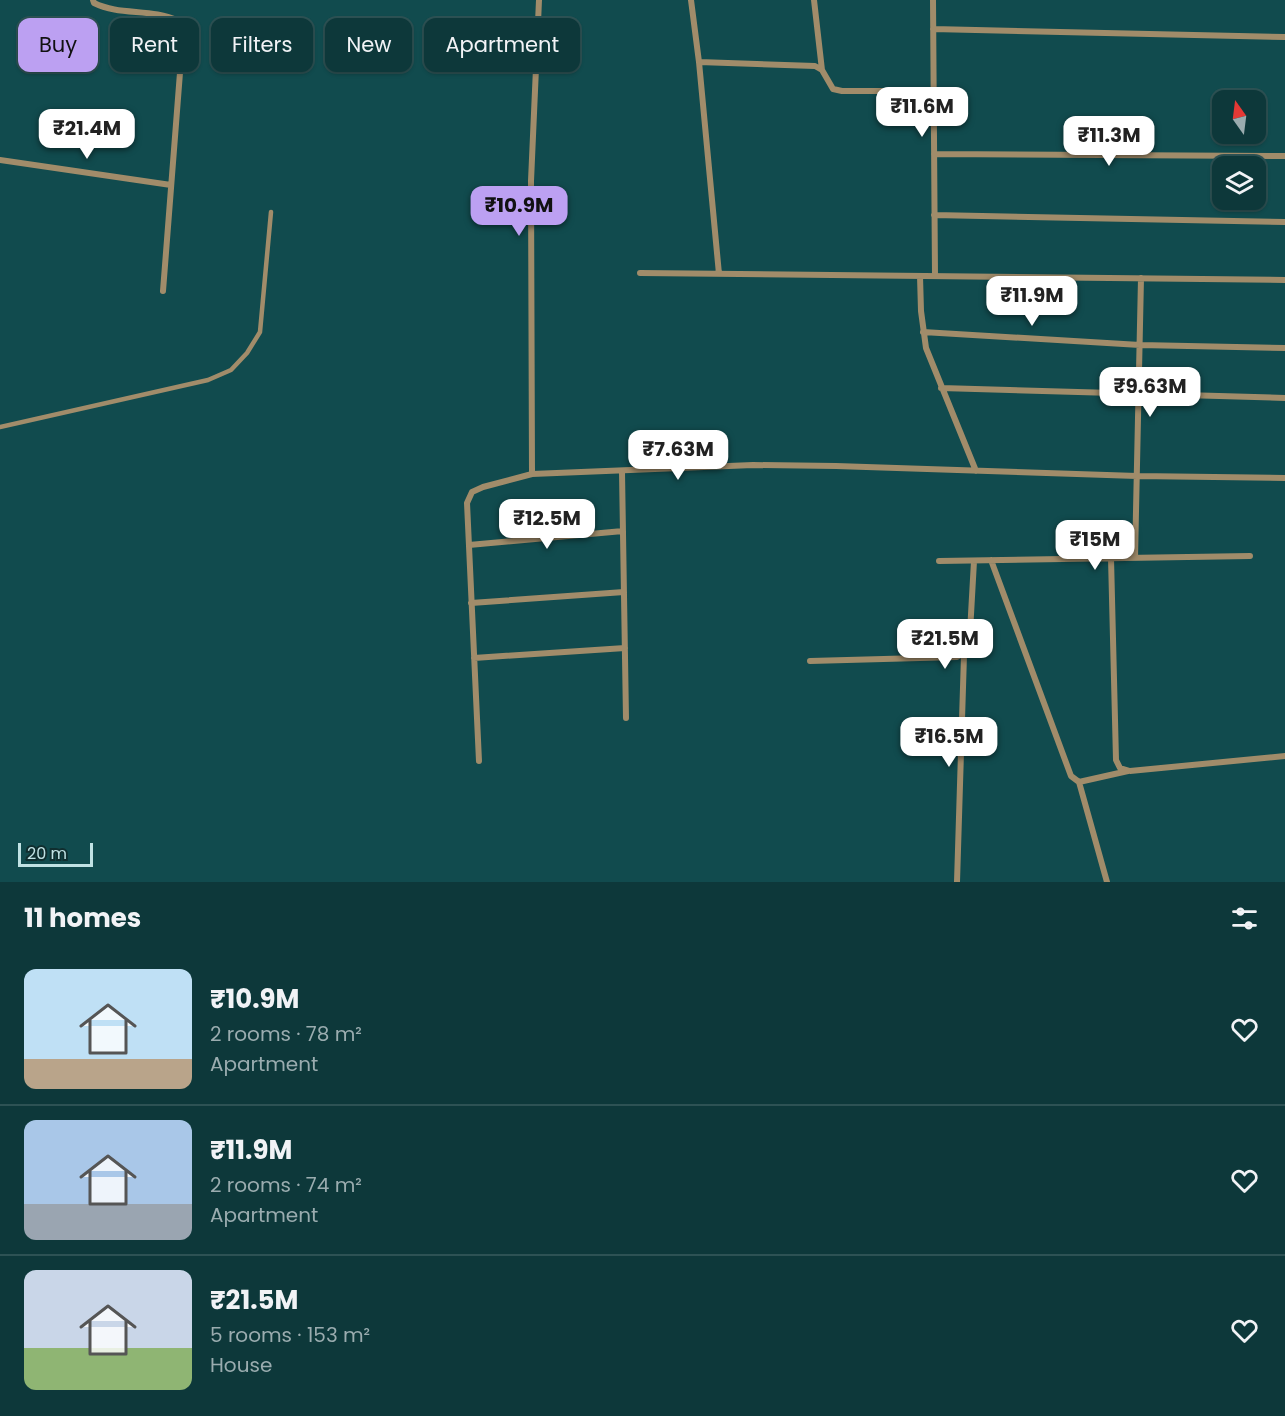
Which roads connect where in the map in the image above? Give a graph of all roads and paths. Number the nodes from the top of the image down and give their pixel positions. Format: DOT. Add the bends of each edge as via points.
graph roads {
  1 [pos="93,0"];
  2 [pos="539,0"];
  3 [pos="691,0"];
  4 [pos="814,0"];
  5 [pos="933,0"];
  6 [pos="933,29"];
  7 [pos="1285,37"];
  8 [pos="699,62"];
  9 [pos="822,70"];
  10 [pos="933,91"];
  11 [pos="934,154"];
  12 [pos="1285,156"];
  13 [pos="0,160"];
  14 [pos="171,185"];
  15 [pos="271,212"];
  16 [pos="934,215"];
  17 [pos="1285,222"];
  18 [pos="640,273"];
  19 [pos="719,274"];
  20 [pos="920,276"];
  21 [pos="935,276"];
  22 [pos="1141,278"];
  23 [pos="1285,280"];
  24 [pos="163,291"];
  25 [pos="923,332"];
  26 [pos="1140,345"];
  27 [pos="1285,348"];
  28 [pos="941,388"];
  29 [pos="1138,394"];
  30 [pos="1285,398"];
  31 [pos="0,427"];
  32 [pos="976,471"];
  33 [pos="622,472"];
  34 [pos="532,474"];
  35 [pos="1137,476"];
  36 [pos="1285,478"];
  37 [pos="623,531"];
  38 [pos="469,544"];
  39 [pos="1250,556"];
  40 [pos="1111,558"];
  41 [pos="1135,558"];
  42 [pos="991,560"];
  43 [pos="939,561"];
  44 [pos="974,561"];
  45 [pos="624,592"];
  46 [pos="471,603"];
  47 [pos="625,648"];
  48 [pos="964,655"];
  49 [pos="474,658"];
  50 [pos="810,661"];
  51 [pos="626,718"];
  52 [pos="1285,756"];
  53 [pos="479,761"];
  54 [pos="1130,771"];
  55 [pos="1079,782"];
  56 [pos="957,882"];
  57 [pos="1107,882"];
  1 -- 14 [label="street" via="104,8 166,15 178,21 183,46"];
  2 -- 34 [label="street" via="531,181"];
  3 -- 8 [label="street"];
  4 -- 9 [label="street"];
  5 -- 6 [label="street"];
  6 -- 7 [label="street"];
  6 -- 10 [label="street"];
  8 -- 9 [label="street" via="815,66"];
  8 -- 19 [label="street"];
  9 -- 10 [label="street" via="833,89 842,91"];
  10 -- 11 [label="street"];
  11 -- 12 [label="street"];
  11 -- 16 [label="street"];
  13 -- 14 [label="street"];
  14 -- 24 [label="street"];
  15 -- 31 [label="lane" via="260,332 248,353 231,370 207,380"];
  16 -- 17 [label="street"];
  16 -- 21 [label="street"];
  18 -- 19 [label="street"];
  19 -- 20 [label="street"];
  20 -- 21 [label="street"];
  20 -- 25 [label="street"];
  21 -- 22 [label="street"];
  22 -- 23 [label="street"];
  22 -- 26 [label="street"];
  25 -- 26 [label="street"];
  25 -- 28 [label="street"];
  26 -- 27 [label="street"];
  26 -- 29 [label="street"];
  28 -- 29 [label="street"];
  28 -- 32 [label="street"];
  29 -- 30 [label="street"];
  29 -- 35 [label="street"];
  32 -- 33 [label="street" via="753,465"];
  32 -- 35 [label="street"];
  33 -- 34 [label="street"];
  33 -- 37 [label="street"];
  34 -- 38 [label="street" via="472,492 467,503"];
  35 -- 36 [label="street"];
  35 -- 41 [label="street"];
  37 -- 38 [label="street"];
  37 -- 45 [label="street"];
  38 -- 46 [label="street"];
  39 -- 41 [label="street"];
  40 -- 41 [label="street"];
  40 -- 42 [label="street"];
  40 -- 54 [label="street" via="1116,760 1120,768"];
  42 -- 44 [label="street"];
  42 -- 55 [label="street" via="1067,766"];
  43 -- 44 [label="street"];
  44 -- 48 [label="street" via="969,650"];
  45 -- 46 [label="street"];
  45 -- 47 [label="street"];
  46 -- 49 [label="street"];
  47 -- 49 [label="street"];
  47 -- 51 [label="street"];
  48 -- 50 [label="street"];
  48 -- 56 [label="street"];
  49 -- 53 [label="street"];
  52 -- 54 [label="street"];
  54 -- 55 [label="street"];
  55 -- 57 [label="street"];
}
